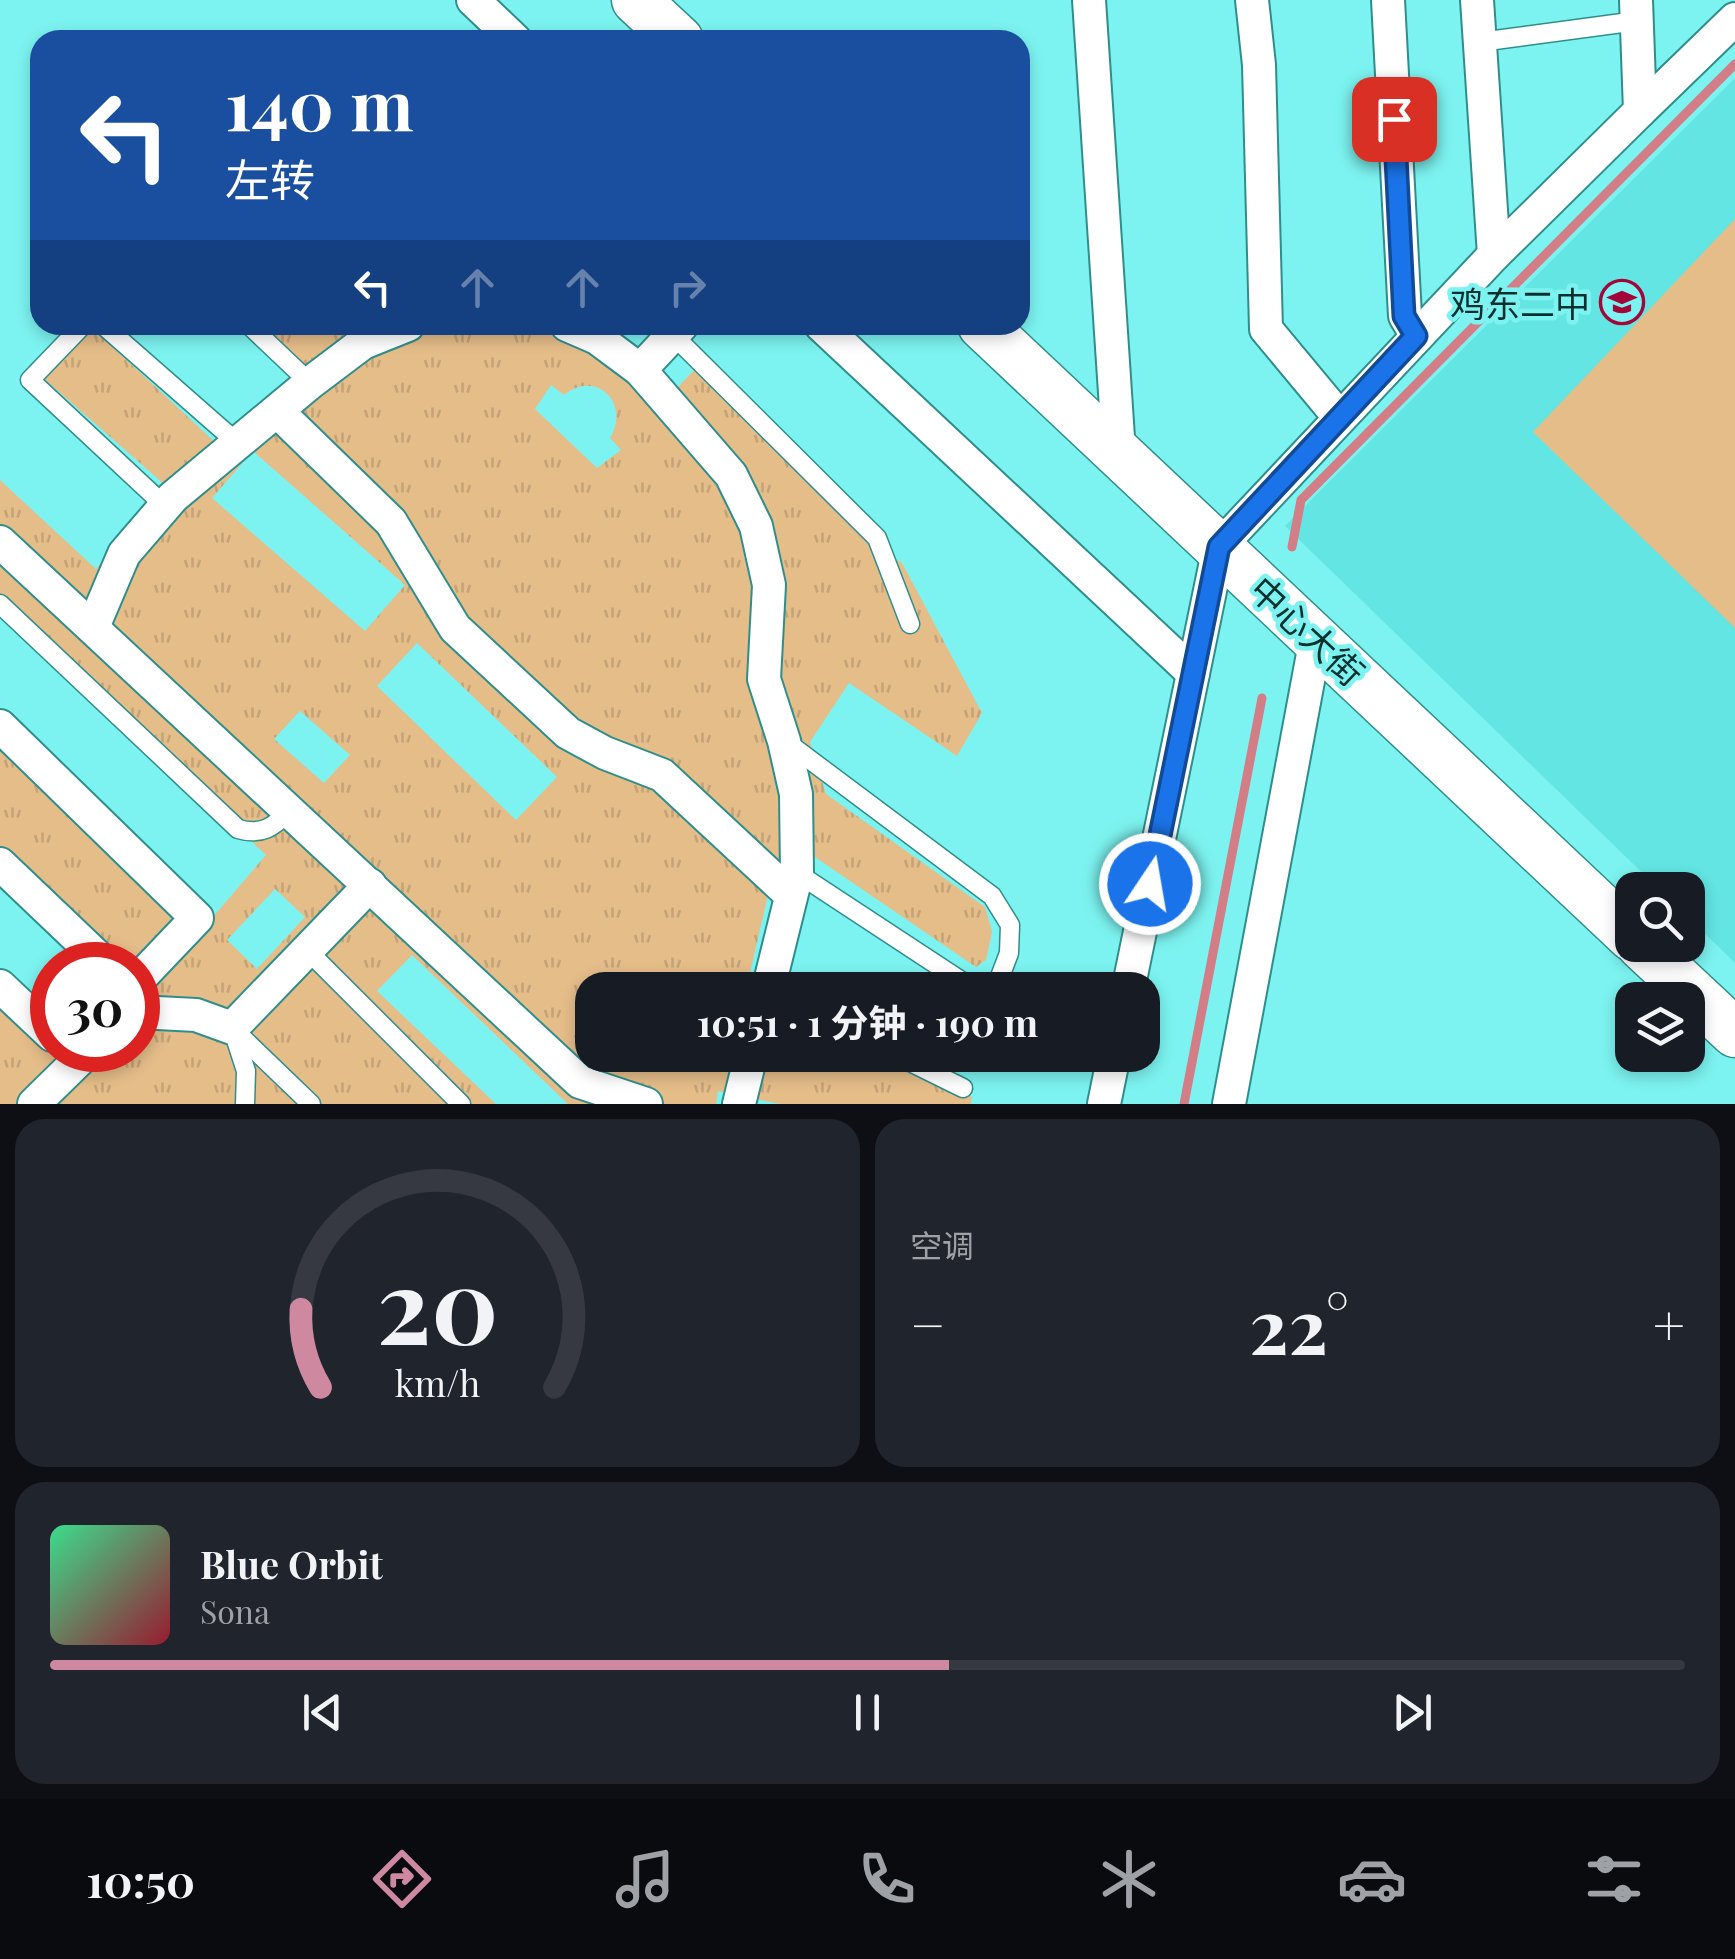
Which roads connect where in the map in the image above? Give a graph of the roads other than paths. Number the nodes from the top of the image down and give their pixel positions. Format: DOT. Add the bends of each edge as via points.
graph roads {
  1 [pos="472,0"];
  2 [pos="636,0"];
  3 [pos="1090,0"];
  4 [pos="1252,0"];
  5 [pos="1388,0"];
  6 [pos="1478,0"];
  7 [pos="1636,10"];
  8 [pos="1735,18"];
  9 [pos="505,30"];
  10 [pos="668,30"];
  11 [pos="1480,42"];
  12 [pos="1640,111"];
  13 [pos="1494,254"];
  14 [pos="73,335"];
  15 [pos="114,335"];
  16 [pos="260,335"];
  17 [pos="382,335"];
  18 [pos="590,335"];
  19 [pos="668,335"];
  20 [pos="680,335"];
  21 [pos="831,335"];
  22 [pos="993,335"];
  23 [pos="1416,336"];
  24 [pos="640,370"];
  25 [pos="310,383"];
  26 [pos="276,410"];
  27 [pos="1340,418"];
  28 [pos="242,447"];
  29 [pos="1119,453"];
  30 [pos="166,506"];
  31 [pos="0,542"];
  32 [pos="1219,547"];
  33 [pos="0,604"];
  34 [pos="910,624"];
  35 [pos="93,627"];
  36 [pos="1316,638"];
  37 [pos="1193,673"];
  38 [pos="0,726"];
  39 [pos="784,741"];
  40 [pos="290,811"];
  41 [pos="0,864"];
  42 [pos="794,884"];
  43 [pos="370,885"];
  44 [pos="1615,921"];
  45 [pos="82,942"];
  46 [pos="308,950"];
  47 [pos="160,956"];
  48 [pos="1659,962"];
  49 [pos="772,972"];
  50 [pos="944,972"];
  51 [pos="1001,972"];
  52 [pos="1132,972"];
  53 [pos="0,986"];
  54 [pos="160,1013"];
  55 [pos="30,1015"];
  56 [pos="232,1028"];
  57 [pos="1735,1033"];
  58 [pos="62,1072"];
  59 [pos="747,1072"];
  60 [pos="931,1072"];
  61 [pos="1111,1072"];
  62 [pos="963,1088"];
  63 [pos="34,1104"];
  64 [pos="245,1104"];
  65 [pos="311,1104"];
  66 [pos="461,1104"];
  67 [pos="646,1104"];
  68 [pos="739,1104"];
  69 [pos="1104,1104"];
  70 [pos="1229,1104"];
  1 -- 9 [label="street"];
  2 -- 10 [label="street"];
  3 -- 29 [label="street"];
  4 -- 27 [label="street" via="1266,329"];
  5 -- 23 [label="street" via="1404,316"];
  6 -- 11 [label="street"];
  7 -- 11 [label="lane"];
  7 -- 12 [label="street"];
  8 -- 12 [label="street"];
  11 -- 13 [label="street"];
  12 -- 13 [label="street"];
  13 -- 23 [label="street"];
  14 -- 30 [label="lane" via="30,380"];
  15 -- 28 [label="lane"];
  16 -- 25 [label="lane"];
  17 -- 25 [label="street"];
  18 -- 24 [label="street"];
  19 -- 24 [label="street"];
  20 -- 34 [label="lane" via="877,538"];
  21 -- 37 [label="street"];
  22 -- 29 [label="street, 中心大街"];
  23 -- 27 [label="street"];
  24 -- 39 [label="street" via="731,475 756,526 769,584 764,679"];
  25 -- 26 [label="street"];
  26 -- 28 [label="street"];
  26 -- 42 [label="street" via="391,522 455,628 568,733 662,775"];
  27 -- 32 [label="street"];
  28 -- 30 [label="street"];
  29 -- 32 [label="street, 中心大街"];
  30 -- 35 [label="street" via="124,554"];
  31 -- 35 [label="street"];
  32 -- 36 [label="street, 中心大街"];
  32 -- 37 [label="street"];
  33 -- 40 [label="lane" via="238,829 253,834 272,828"];
  35 -- 40 [label="street"];
  36 -- 44 [label="street, 中心大街"];
  36 -- 70 [label="street"];
  37 -- 52 [label="street"];
  38 -- 47 [label="street" via="196,918"];
  39 -- 42 [label="street" via="796,794"];
  39 -- 51 [label="lane" via="992,896 1010,925"];
  40 -- 43 [label="street"];
  41 -- 45 [label="street"];
  42 -- 49 [label="street"];
  42 -- 50 [label="lane"];
  43 -- 46 [label="street"];
  43 -- 67 [label="street" via="580,1082"];
  46 -- 56 [label="street"];
  46 -- 66 [label="lane"];
  48 -- 57 [label="street"];
  53 -- 55 [label="street"];
  54 -- 56 [label="street" via="196,1015"];
  56 -- 64 [label="lane" via="246,1071"];
  56 -- 65 [label="lane"];
  58 -- 63 [label="street"];
  59 -- 68 [label="street"];
  60 -- 62 [label="lane"];
  61 -- 69 [label="street"];
}
